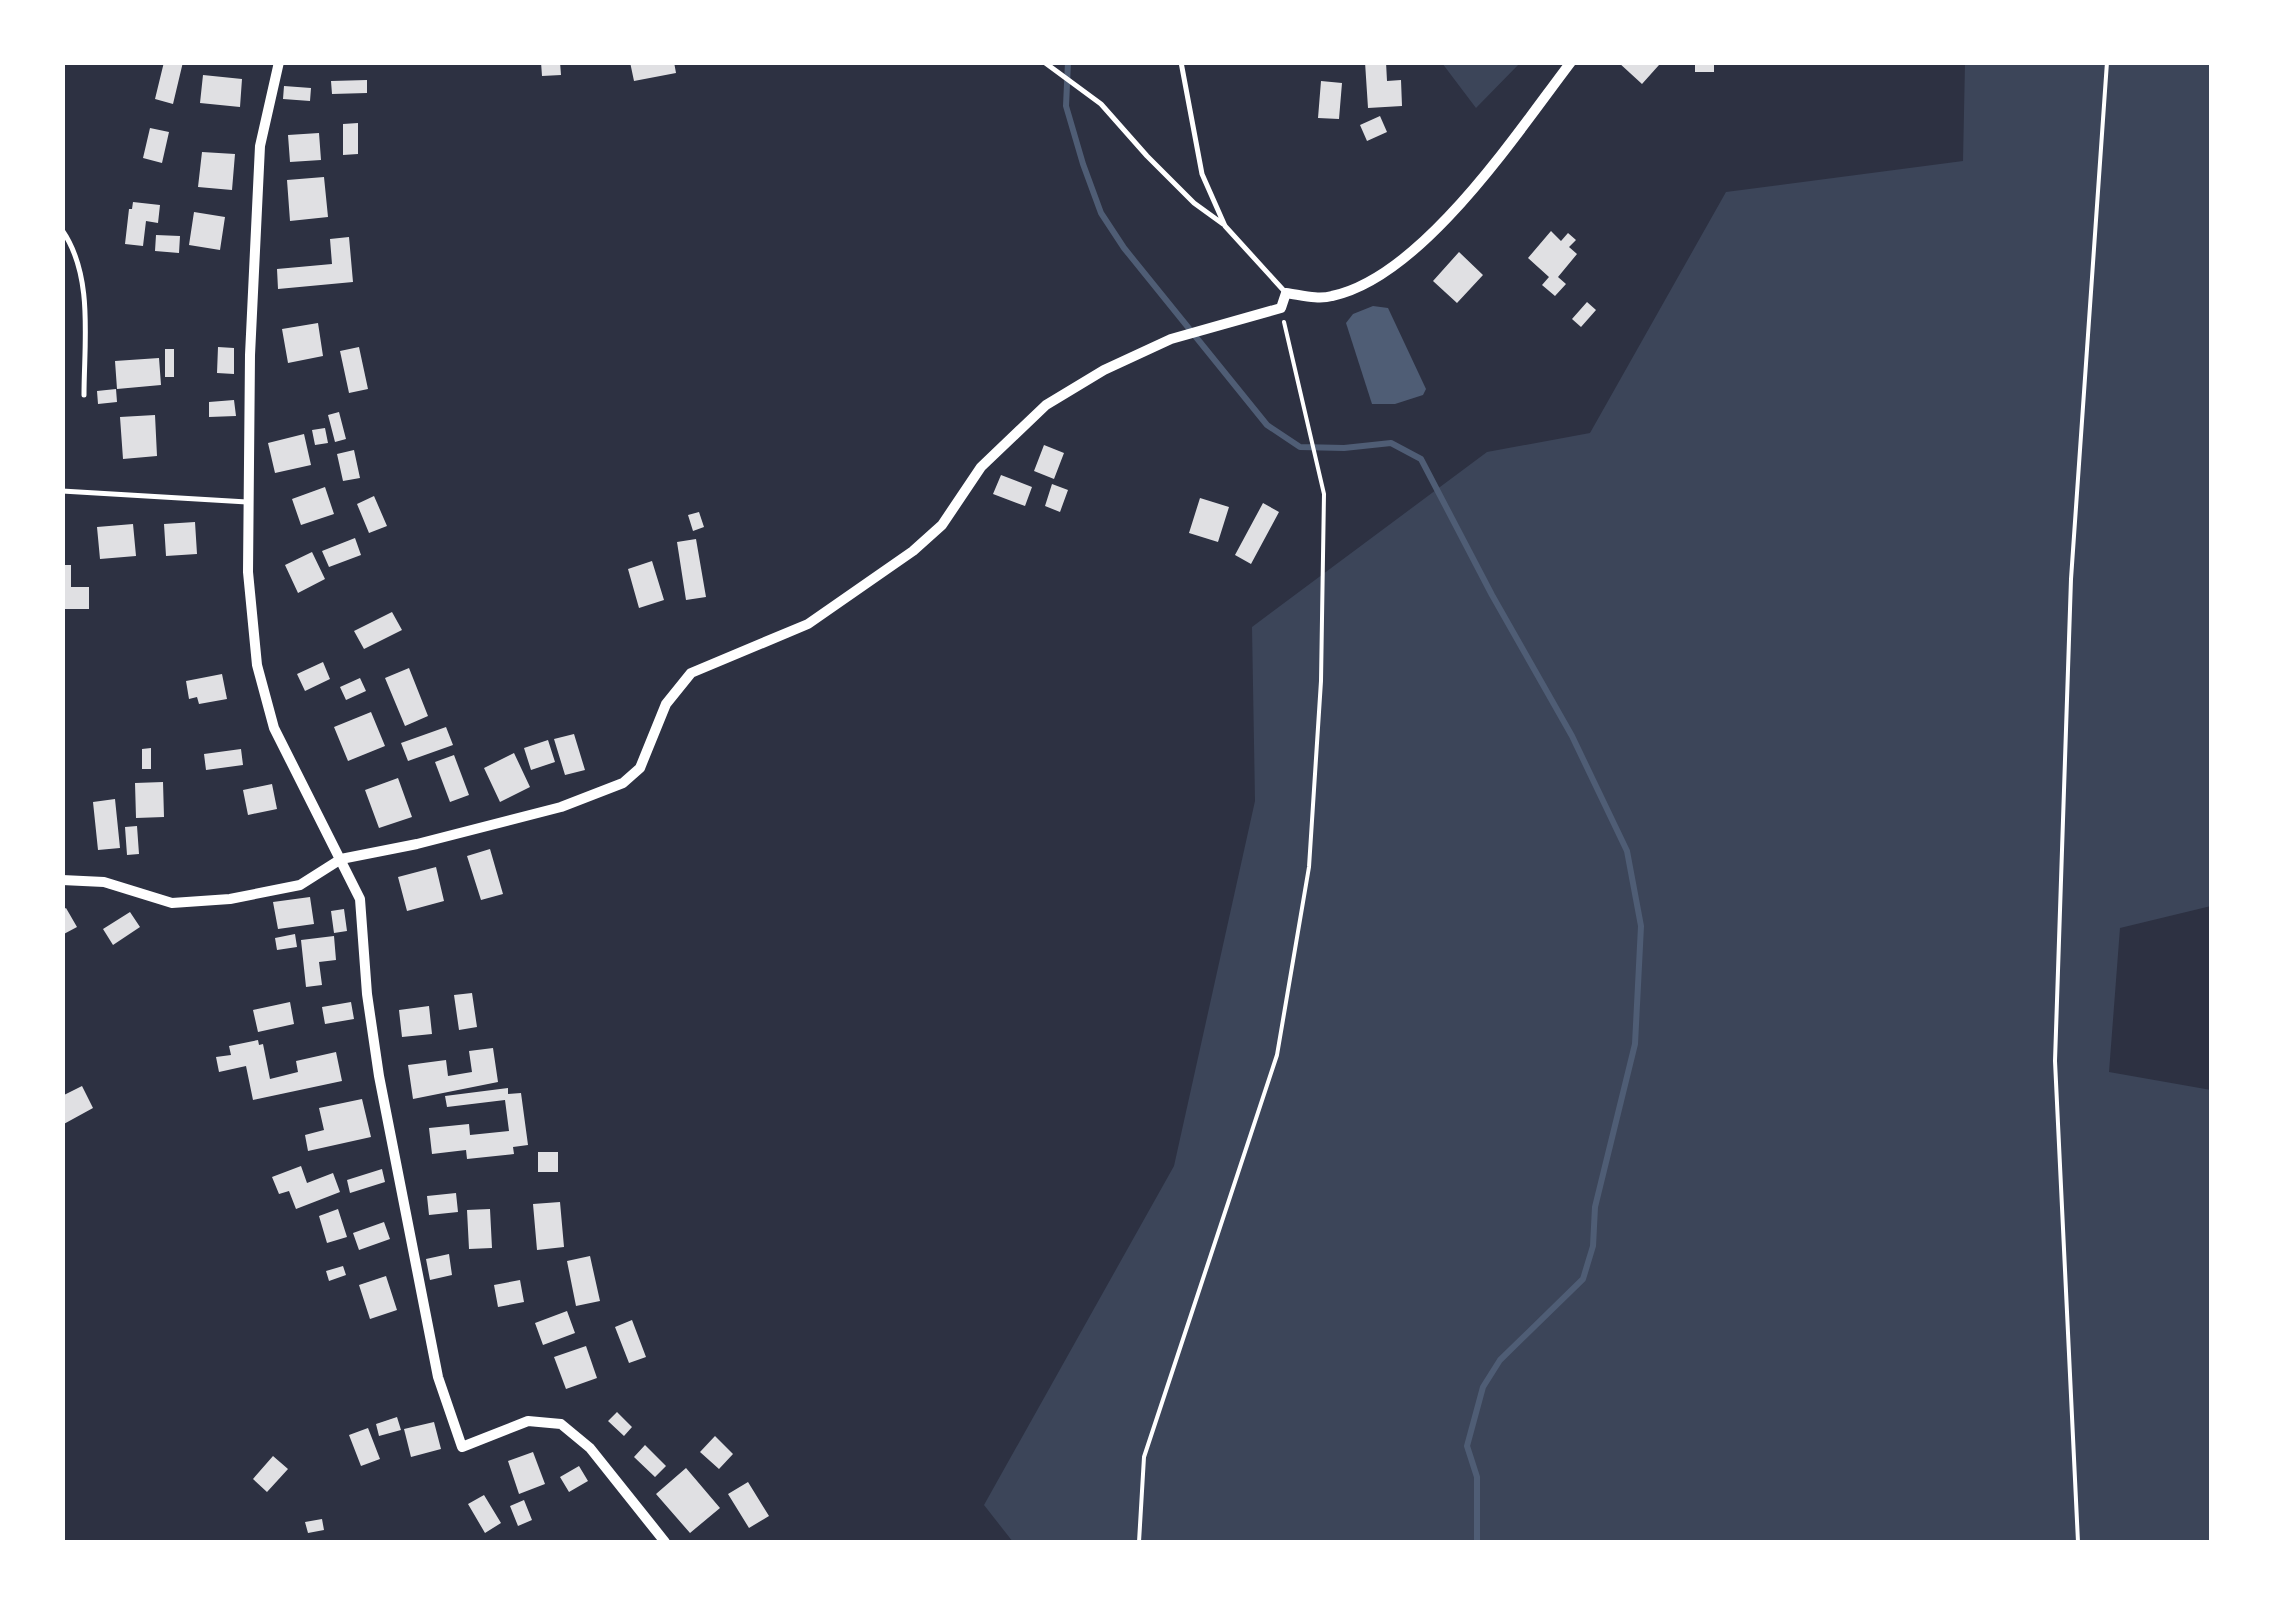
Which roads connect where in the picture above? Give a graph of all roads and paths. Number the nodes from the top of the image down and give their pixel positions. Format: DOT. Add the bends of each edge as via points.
graph roads {
  1 [pos="279,62"];
  2 [pos="1044,62"];
  3 [pos="1181,62"];
  4 [pos="1571,62"];
  5 [pos="2107,62"];
  6 [pos="1224,226"];
  7 [pos="62,230"];
  8 [pos="1286,293"];
  9 [pos="1280,308"];
  10 [pos="84,395"];
  11 [pos="62,491"];
  12 [pos="246,502"];
  13 [pos="341,859"];
  14 [pos="62,880"];
  15 [pos="664,1542"];
  16 [pos="1139,1542"];
  17 [pos="2078,1542"];
  1 -- 12 [label="street" via="260,146"];
  2 -- 6 [label="lane" via="1100,104"];
  3 -- 6 [label="lane" via="1202,174"];
  4 -- 8 [label="street" via="1409,257 1367,285 1328,298"];
  5 -- 17 [label="path" via="2071,579 2055,1062"];
  6 -- 8 [label="lane"];
  7 -- 10 [label="lane" via="82,286"];
  8 -- 9 [label="street"];
  9 -- 13 [label="street" via="1171,339 1046,405 981,467 942,524 914,551 808,624 691,674 666,704 640,768 623,783 561,808"];
  9 -- 16 [label="path" via="1324,494 1309,867 1277,1055 1144,1457"];
  11 -- 12 [label="lane"];
  12 -- 13 [label="street" via="257,665 274,728"];
  13 -- 14 [label="street" via="300,884 230,899 172,903 104,882"];
  13 -- 15 [label="street" via="360,900 379,1076 438,1377 462,1447 528,1421 561,1424 590,1448"];
}
